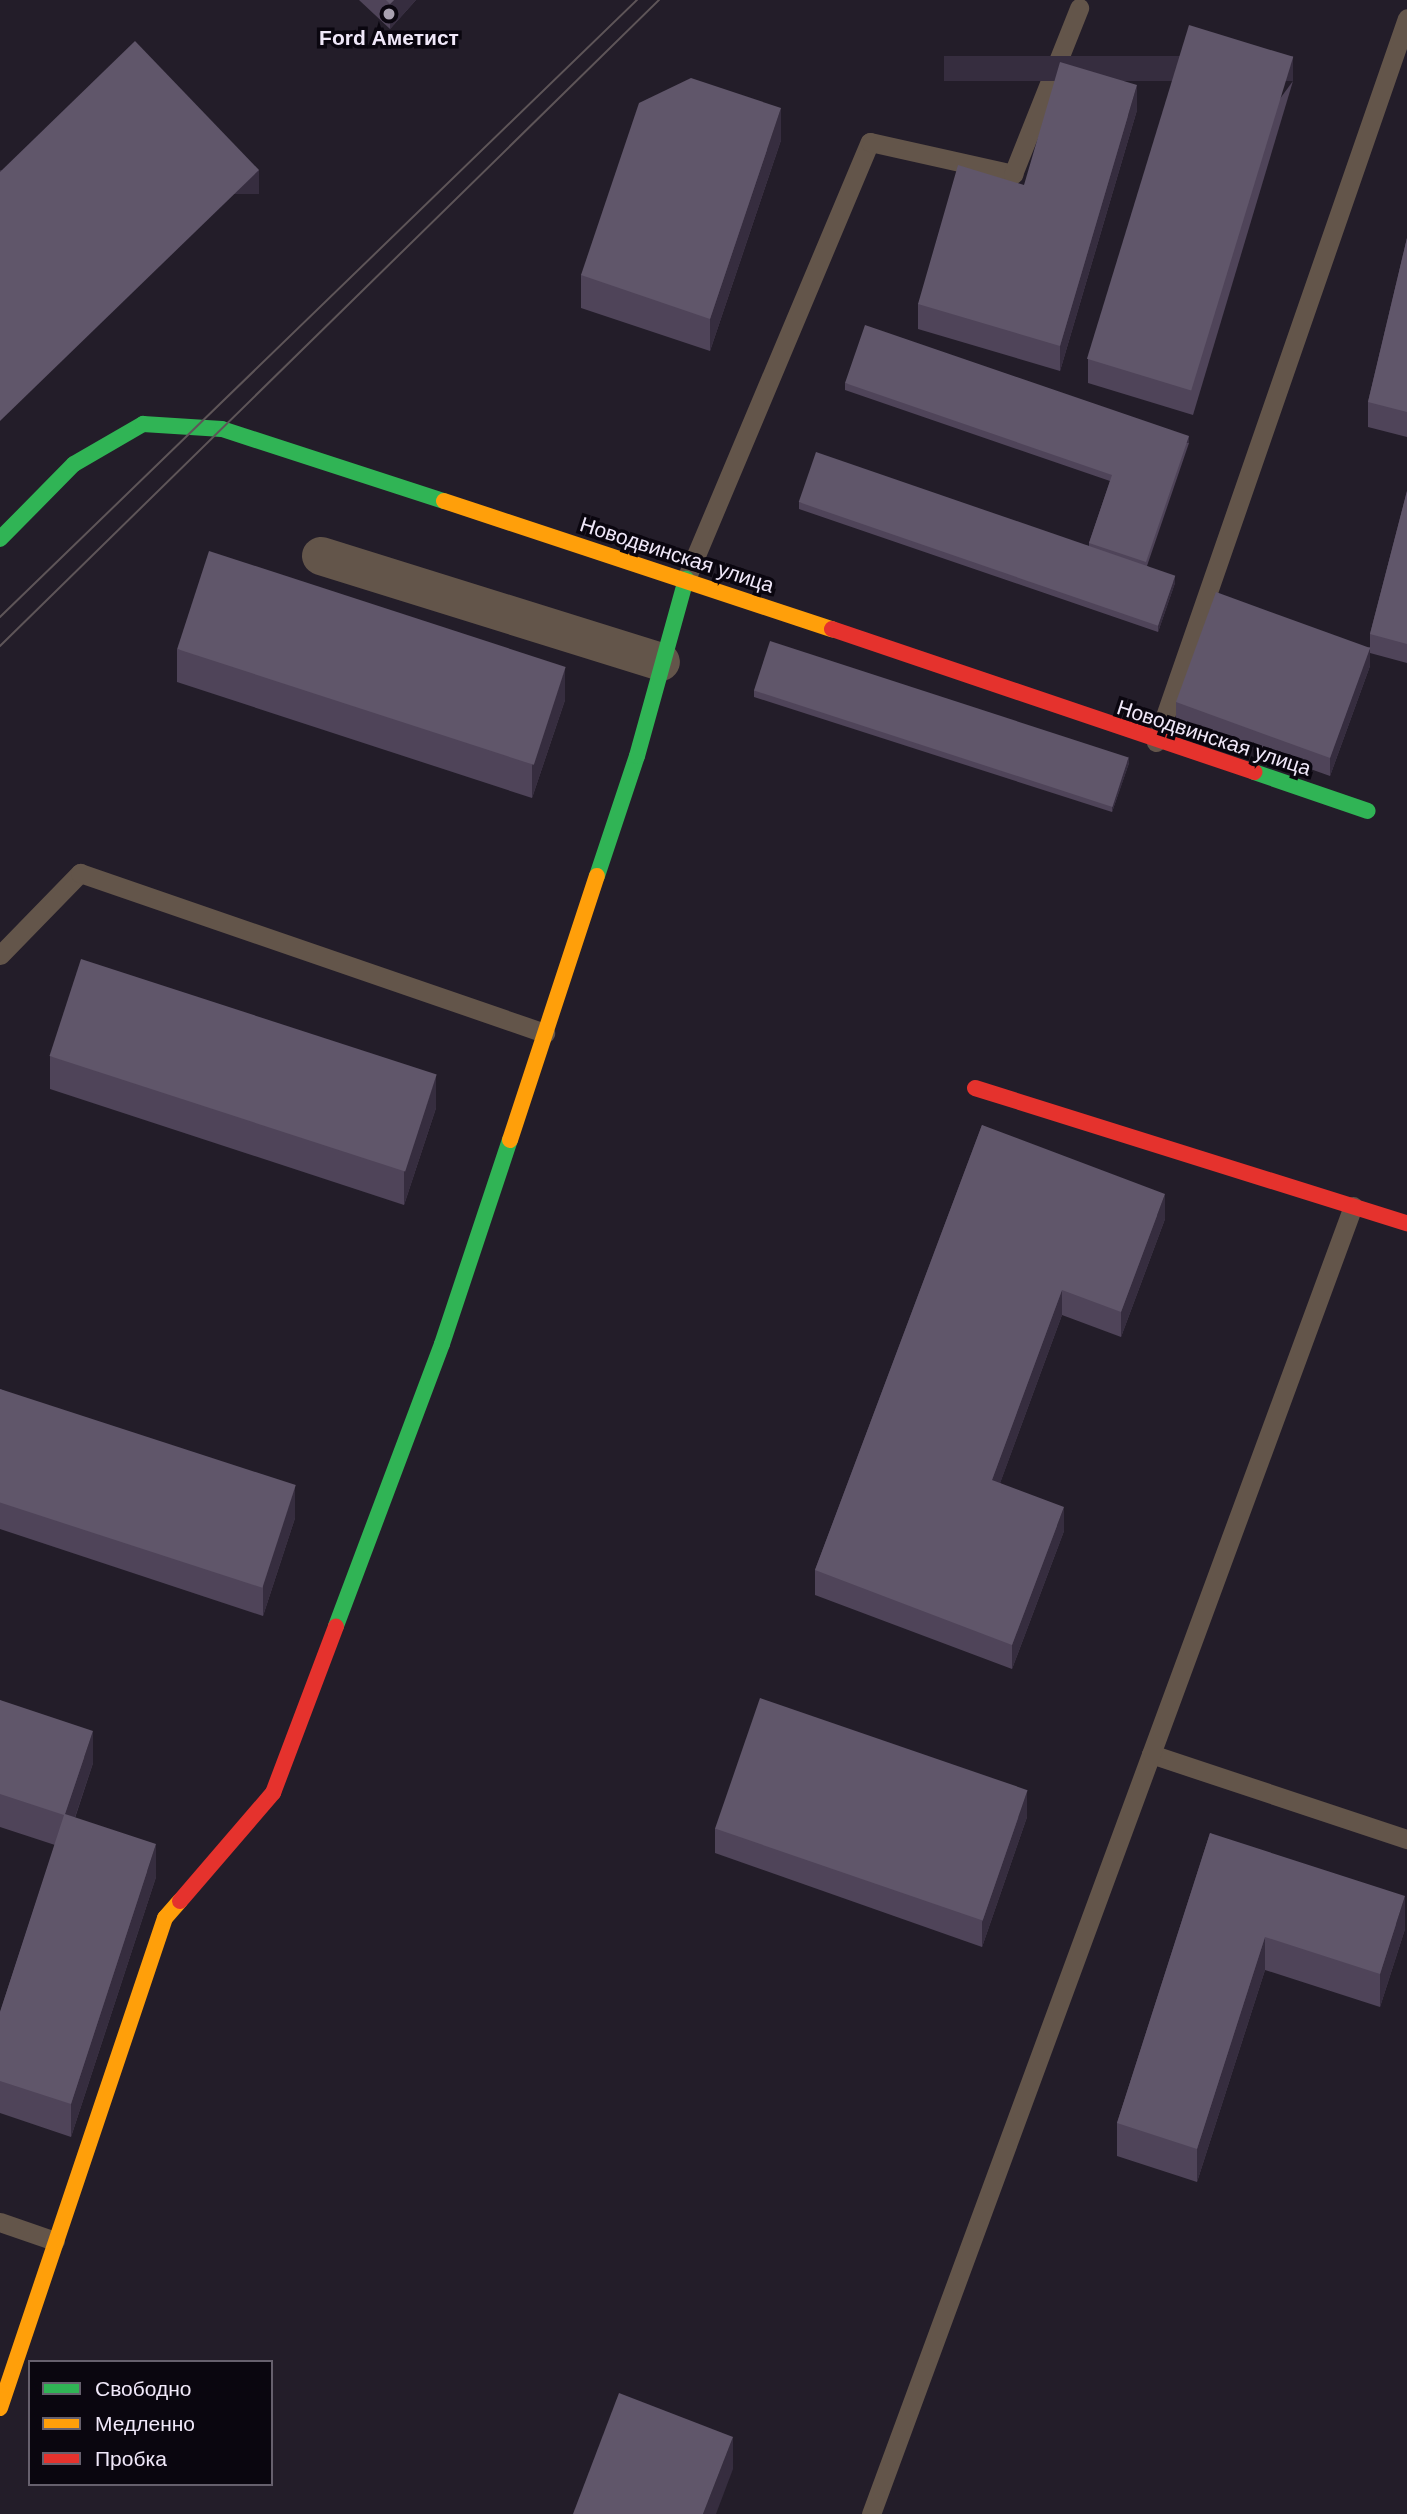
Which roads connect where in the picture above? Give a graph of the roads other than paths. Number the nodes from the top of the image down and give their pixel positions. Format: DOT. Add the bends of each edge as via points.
graph roads {
  1 [pos="1079,8"];
  2 [pos="1407,18"];
  3 [pos="0,539"];
  4 [pos="321,556"];
  5 [pos="686,579"];
  6 [pos="661,662"];
  7 [pos="1156,741"];
  8 [pos="1368,811"];
  9 [pos="0,955"];
  10 [pos="545,1033"];
  11 [pos="975,1088"];
  12 [pos="1353,1206"];
  13 [pos="1407,1223"];
  14 [pos="1151,1754"];
  15 [pos="1407,1839"];
  16 [pos="0,2222"];
  17 [pos="55,2241"];
  18 [pos="0,2408"];
  19 [pos="871,2514"];
  1 -- 5 [label="lane" via="1013,174 870,142"];
  2 -- 7 [label="lane"];
  3 -- 5 [label="street, Новодвинская улица" via="74,464 143,424 222,429"];
  4 -- 6 [label="street"];
  5 -- 6 [label="street"];
  5 -- 7 [label="street, Новодвинская улица"];
  6 -- 10 [label="street" via="637,756"];
  7 -- 8 [label="street, Новодвинская улица"];
  9 -- 10 [label="lane" via="80,873"];
  10 -- 17 [label="street" via="442,1345 273,1793 164,1918"];
  11 -- 12 [label="street"];
  12 -- 13 [label="street"];
  12 -- 14 [label="lane"];
  14 -- 15 [label="lane"];
  14 -- 19 [label="lane"];
  16 -- 17 [label="lane"];
  17 -- 18 [label="street"];
}
